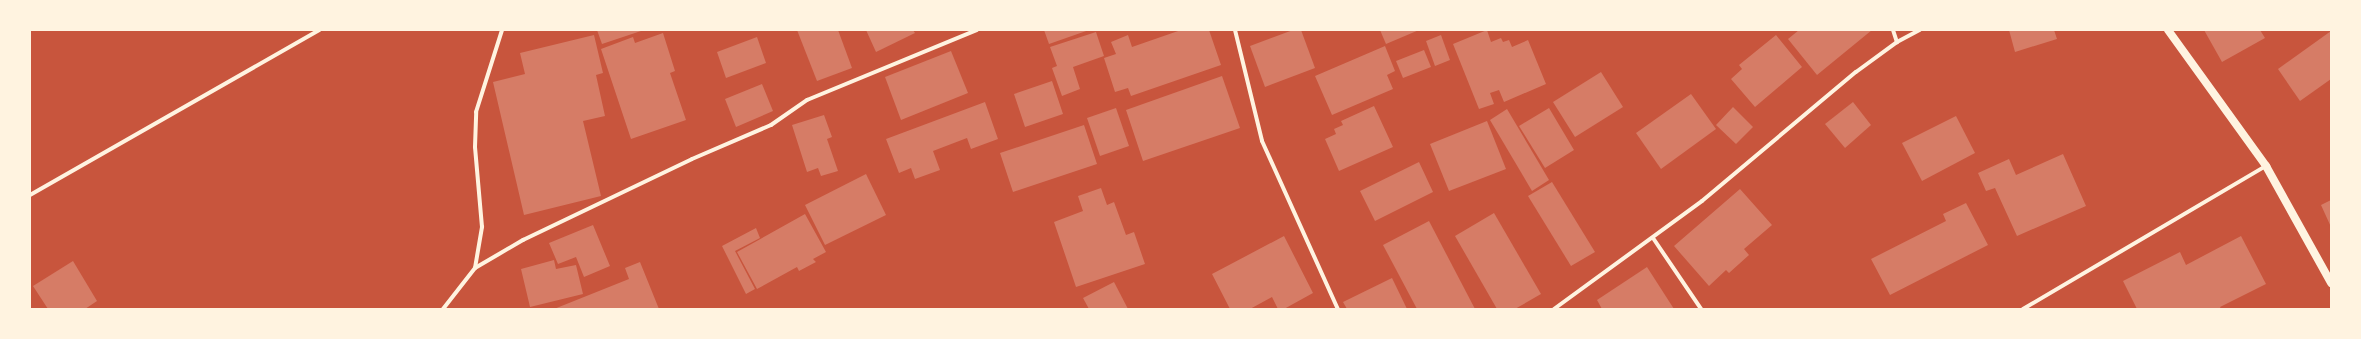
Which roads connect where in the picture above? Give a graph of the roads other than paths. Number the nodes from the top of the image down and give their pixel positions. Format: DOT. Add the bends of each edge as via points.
graph roads {
  1 [pos="319,30"];
  2 [pos="502,30"];
  3 [pos="976,30"];
  4 [pos="1236,30"];
  5 [pos="1893,30"];
  6 [pos="1920,30"];
  7 [pos="2168,30"];
  8 [pos="1897,42"];
  9 [pos="2266,166"];
  10 [pos="30,195"];
  11 [pos="1652,238"];
  12 [pos="475,268"];
  13 [pos="2331,284"];
  14 [pos="442,309"];
  15 [pos="1338,309"];
  16 [pos="1554,309"];
  17 [pos="1701,309"];
  18 [pos="2023,309"];
  1 -- 10 [label="street"];
  2 -- 12 [label="street" via="476,112 475,147 482,227"];
  3 -- 12 [label="street" via="807,100 771,125 692,159 523,240"];
  4 -- 15 [label="street" via="1262,141"];
  5 -- 8 [label="street"];
  6 -- 8 [label="street"];
  7 -- 9 [label="main road"];
  8 -- 11 [label="street" via="1856,72 1702,201"];
  9 -- 13 [label="main road"];
  9 -- 18 [label="street"];
  11 -- 16 [label="street"];
  11 -- 17 [label="street"];
  12 -- 14 [label="street"];
}
